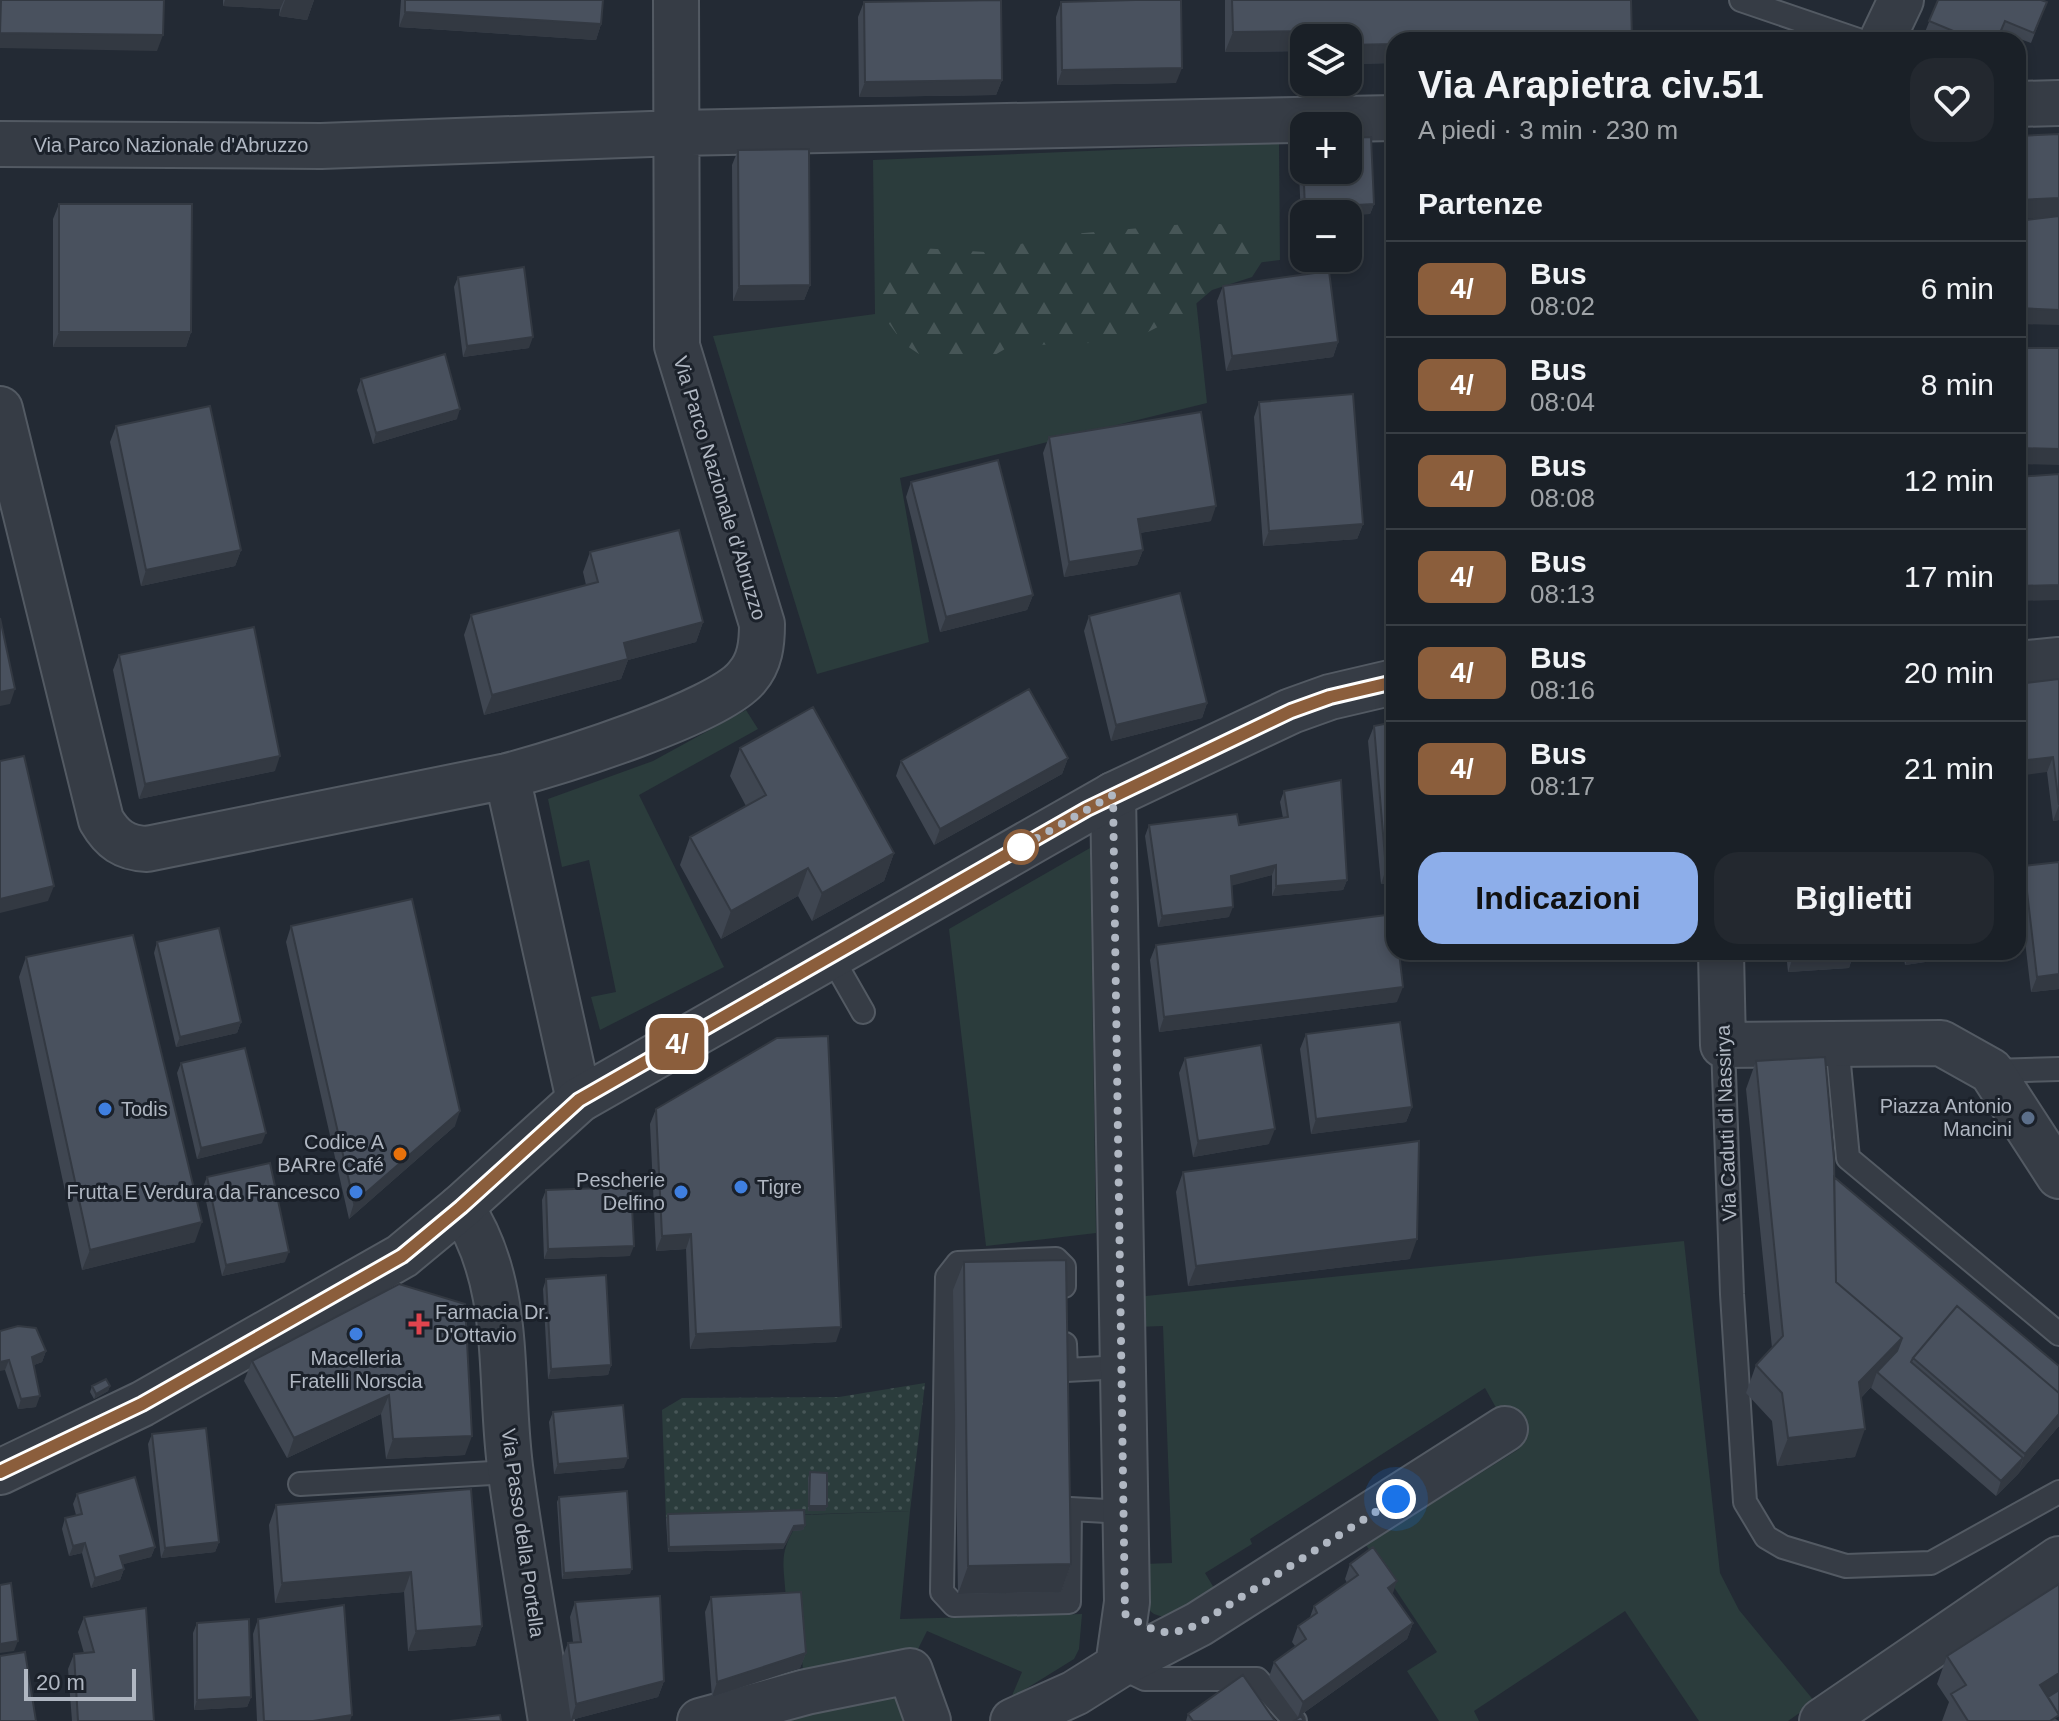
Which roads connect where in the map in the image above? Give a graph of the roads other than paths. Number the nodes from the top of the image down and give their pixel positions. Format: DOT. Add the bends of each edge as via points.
graph roads {
  1 [pos="676,0"];
  2 [pos="1741,0"];
  3 [pos="1901,0"];
  4 [pos="1835,32"];
  5 [pos="1886,32"];
  6 [pos="2059,103"];
  7 [pos="2026,104"];
  8 [pos="1386,118"];
  9 [pos="678,133"];
  10 [pos="0,144"];
  11 [pos="0,409"];
  12 [pos="2059,660"];
  13 [pos="2026,663"];
  14 [pos="1386,684"];
  15 [pos="507,776"];
  16 [pos="1113,795"];
  17 [pos="831,956"];
  18 [pos="1721,960"];
  19 [pos="863,1012"];
  20 [pos="1837,1043"];
  21 [pos="1723,1045"];
  22 [pos="2059,1069"];
  23 [pos="1991,1071"];
  24 [pos="579,1100"];
  25 [pos="2057,1169"];
  26 [pos="461,1207"];
  27 [pos="2059,1334"];
  28 [pos="1123,1367"];
  29 [pos="1505,1429"];
  30 [pos="0,1472"];
  31 [pos="510,1472"];
  32 [pos="300,1484"];
  33 [pos="2059,1492"];
  34 [pos="1125,1512"];
  35 [pos="2059,1559"];
  36 [pos="1125,1614"];
  37 [pos="1179,1633"];
  38 [pos="1122,1678"];
  39 [pos="1843,1715"];
  40 [pos="551,1721"];
  41 [pos="700,1721"];
  42 [pos="928,1721"];
  43 [pos="1013,1721"];
  44 [pos="1295,1721"];
  1 -- 9 [label="street"];
  2 -- 4 [label="lane"];
  3 -- 5 [label="street"];
  6 -- 7 [label="street"];
  8 -- 9 [label="street, Via Parco Nazionale d'Abruzzo"];
  9 -- 10 [label="street, Via Parco Nazionale d'Abruzzo" via="321,146"];
  9 -- 15 [label="street, Via Parco Nazionale d'Abruzzo" via="677,346 759,614 760,653 740,685 693,711"];
  11 -- 15 [label="street, Via Parco Nazionale d'Abruzzo" via="101,820 119,842 147,849"];
  12 -- 13 [label="street"];
  14 -- 16 [label="street" via="1291,711"];
  15 -- 24 [label="street"];
  16 -- 17 [label="street"];
  16 -- 28 [label="street"];
  17 -- 19 [label="lane"];
  17 -- 24 [label="street"];
  18 -- 21 [label="street, Via Caduti di Nassirya"];
  20 -- 21 [label="street"];
  20 -- 23 [label="street" via="1941,1043"];
  20 -- 27 [label="lane" via="1848,1158"];
  21 -- 33 [label="lane, Via Caduti di Nassirya" via="1745,1502 1766,1537 1846,1566 1931,1563"];
  22 -- 23 [label="lane"];
  23 -- 25 [label="street"];
  24 -- 26 [label="street"];
  26 -- 30 [label="street" via="402,1256 142,1404"];
  26 -- 31 [label="street, Via Passo della Portella" via="477,1231 499,1305"];
  28 -- 34 [label="street"];
  28 -- 34 [label="lane" via="1066,1370 1064,1267 1056,1259 958,1263 947,1277 942,1592 954,1605 1069,1602 1070,1509"];
  29 -- 37 [label="street"];
  31 -- 32 [label="lane"];
  31 -- 40 [label="street, Via Passo della Portella"];
  34 -- 36 [label="street"];
  35 -- 39 [label="street"];
  36 -- 37 [label="street" via="1156,1632"];
  36 -- 38 [label="street"];
  37 -- 38 [label="street"];
  38 -- 43 [label="street"];
  38 -- 44 [label="lane" via="1257,1679"];
  41 -- 42 [label="street" via="910,1671"];
}
